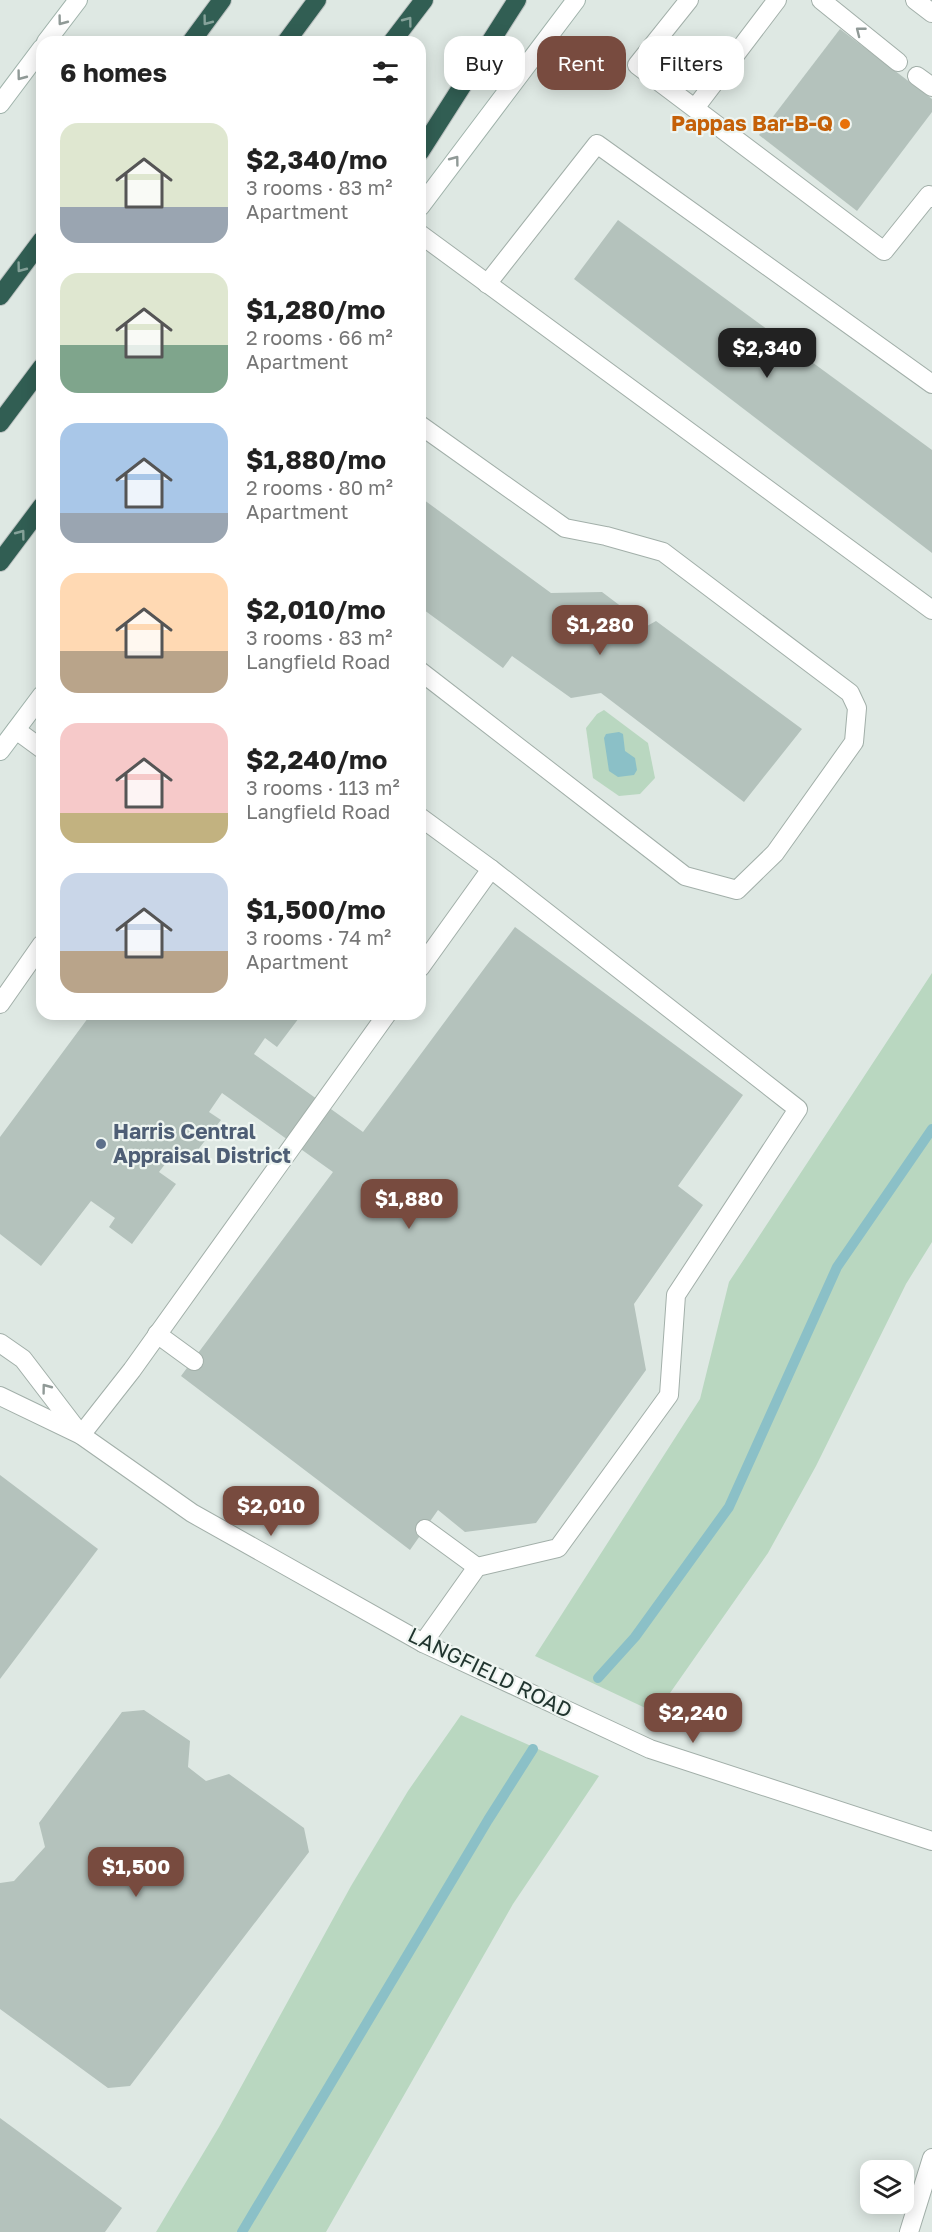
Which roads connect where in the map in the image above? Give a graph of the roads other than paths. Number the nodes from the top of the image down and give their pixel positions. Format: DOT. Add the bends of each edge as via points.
graph roads {
  1 [pos="78,0"];
  2 [pos="222,0"];
  3 [pos="317,0"];
  4 [pos="424,0"];
  5 [pos="518,0"];
  6 [pos="576,0"];
  7 [pos="689,0"];
  8 [pos="777,0"];
  9 [pos="820,0"];
  10 [pos="915,0"];
  11 [pos="932,13"];
  12 [pos="51,36"];
  13 [pos="195,36"];
  14 [pos="290,36"];
  15 [pos="397,36"];
  16 [pos="36,56"];
  17 [pos="898,62"];
  18 [pos="917,76"];
  19 [pos="932,87"];
  20 [pos="0,104"];
  21 [pos="695,108"];
  22 [pos="426,143"];
  23 [pos="932,198"];
  24 [pos="426,199"];
  25 [pos="426,238"];
  26 [pos="36,248"];
  27 [pos="487,284"];
  28 [pos="0,296"];
  29 [pos="36,375"];
  30 [pos="932,384"];
  31 [pos="0,423"];
  32 [pos="426,429"];
  33 [pos="36,514"];
  34 [pos="0,562"];
  35 [pos="932,610"];
  36 [pos="426,676"];
  37 [pos="36,703"];
  38 [pos="16,730"];
  39 [pos="36,745"];
  40 [pos="0,751"];
  41 [pos="426,821"];
  42 [pos="491,869"];
  43 [pos="36,953"];
  44 [pos="426,960"];
  45 [pos="0,1004"];
  46 [pos="383,1020"];
  47 [pos="157,1334"];
  48 [pos="0,1342"];
  49 [pos="194,1361"];
  50 [pos="0,1396"];
  51 [pos="81,1435"];
  52 [pos="424,1529"];
  53 [pos="477,1567"];
  54 [pos="423,1643"];
  55 [pos="932,1841"];
  56 [pos="932,2158"];
  57 [pos="909,2232"];
  1 -- 12 [label="street, one-way"];
  2 -- 13 [label="highway, one-way"];
  3 -- 14 [label="highway"];
  15 -- 4 [label="highway, one-way"];
  5 -- 22 [label="highway"];
  24 -- 6 [label="street, one-way"];
  7 -- 21 [label="street" via="637,65"];
  8 -- 21 [label="street"];
  17 -- 9 [label="street, one-way"];
  10 -- 11 [label="street"];
  16 -- 20 [label="street, one-way"];
  18 -- 19 [label="street"];
  21 -- 23 [label="street" via="884,251 929,195"];
  25 -- 27 [label="street"];
  26 -- 28 [label="highway, one-way"];
  27 -- 30 [label="street" via="597,144"];
  27 -- 35 [label="street"];
  29 -- 31 [label="highway"];
  32 -- 36 [label="street" via="565,528 663,552 850,693 857,708 854,742 775,853 737,890 685,876"];
  34 -- 33 [label="highway, one-way"];
  37 -- 38 [label="street"];
  38 -- 39 [label="street"];
  38 -- 40 [label="street"];
  41 -- 42 [label="street"];
  42 -- 44 [label="street"];
  42 -- 53 [label="street" via="798,1109 676,1295 669,1395 558,1548"];
  43 -- 45 [label="street"];
  46 -- 47 [label="street"];
  47 -- 49 [label="street"];
  47 -- 51 [label="street"];
  51 -- 48 [label="street, LANGFIELD ROAD, one-way" via="23,1359"];
  50 -- 51 [label="street, LANGFIELD ROAD"];
  51 -- 54 [label="street, LANGFIELD ROAD" via="192,1513"];
  52 -- 53 [label="street"];
  53 -- 54 [label="street"];
  54 -- 55 [label="street, LANGFIELD ROAD" via="650,1749"];
  56 -- 57 [label="street"];
}
